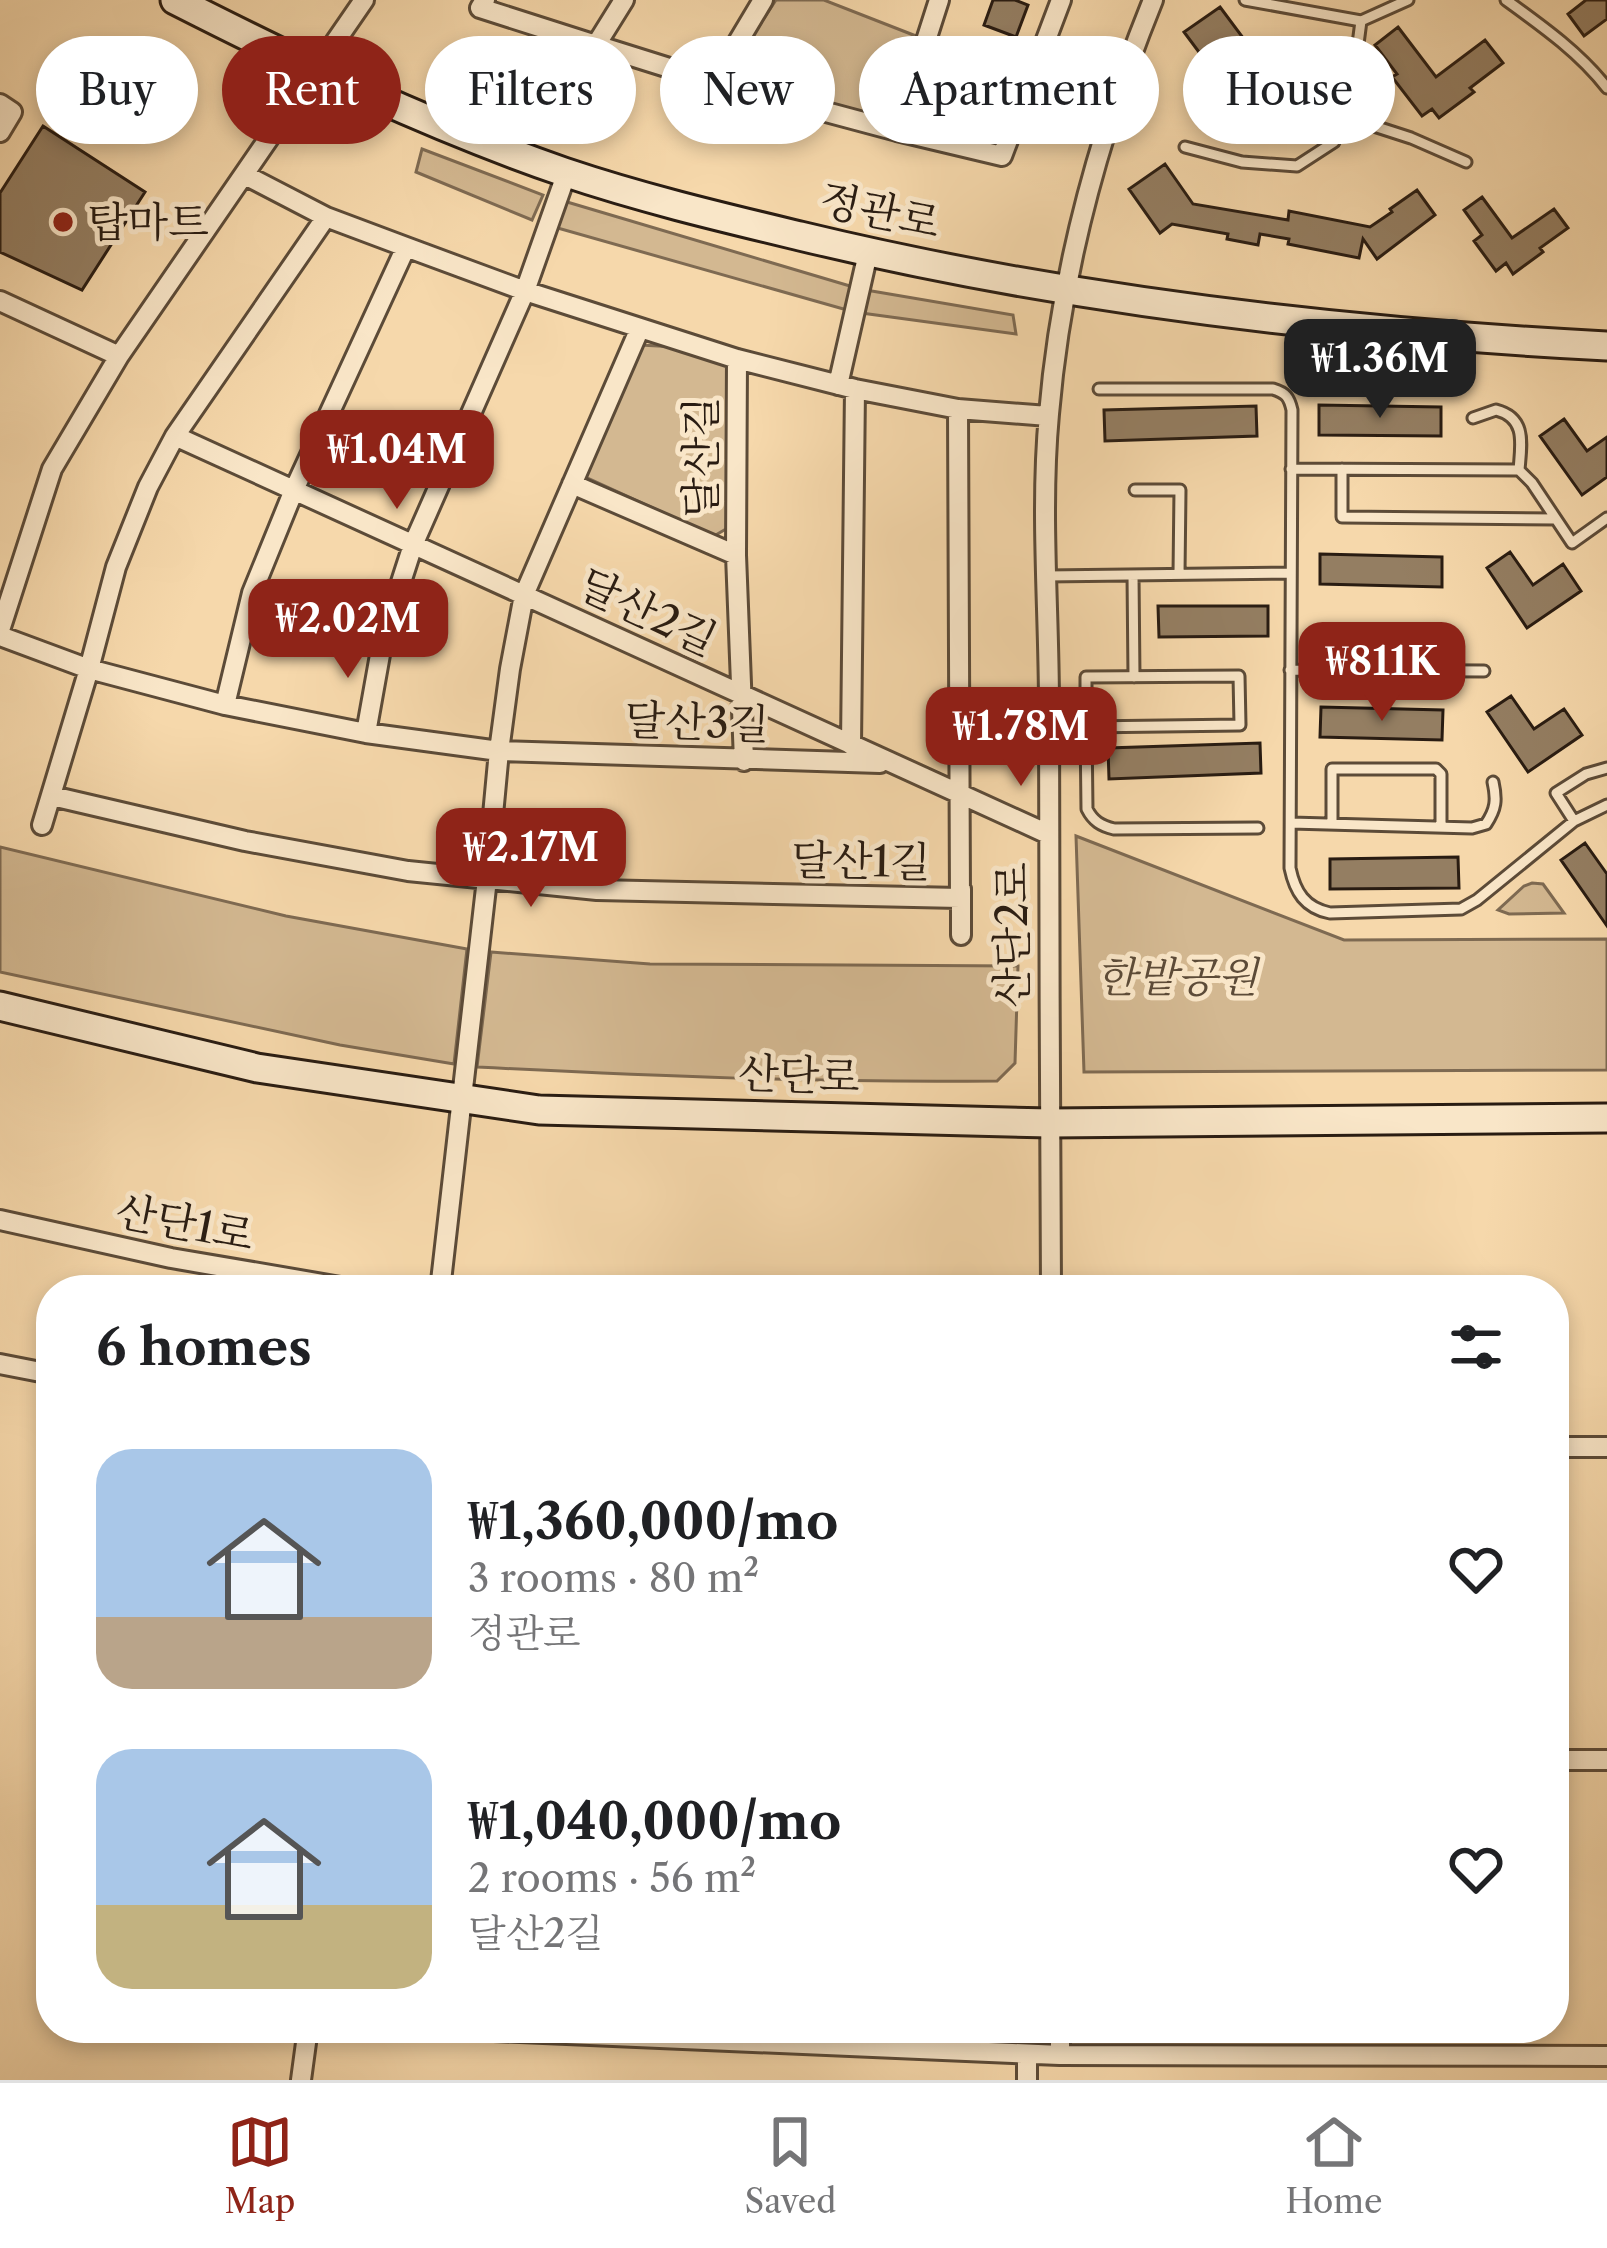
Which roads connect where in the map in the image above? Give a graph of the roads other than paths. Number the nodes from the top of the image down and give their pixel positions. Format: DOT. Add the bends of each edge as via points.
graph roads {
  1 [pos="175,0"];
  2 [pos="364,0"];
  3 [pos="485,0"];
  4 [pos="624,0"];
  5 [pos="763,0"];
  6 [pos="939,0"];
  7 [pos="1061,0"];
  8 [pos="1245,0"];
  9 [pos="1408,0"];
  10 [pos="1506,0"];
  11 [pos="1146,2"];
  12 [pos="1361,21"];
  13 [pos="249,36"];
  14 [pos="339,36"];
  15 [pos="568,36"];
  16 [pos="602,36"];
  17 [pos="741,36"];
  18 [pos="927,36"];
  19 [pos="1047,36"];
  20 [pos="1359,36"];
  21 [pos="1607,88"];
  22 [pos="0,104"];
  23 [pos="401,108"];
  24 [pos="0,132"];
  25 [pos="1395,133"];
  26 [pos="265,144"];
  27 [pos="950,144"];
  28 [pos="1007,144"];
  29 [pos="1331,144"];
  30 [pos="1185,147"];
  31 [pos="1466,162"];
  32 [pos="566,172"];
  33 [pos="244,175"];
  34 [pos="326,217"];
  35 [pos="406,247"];
  36 [pos="868,253"];
  37 [pos="525,291"];
  38 [pos="1064,292"];
  39 [pos="0,301"];
  40 [pos="640,328"];
  41 [pos="1607,346"];
  42 [pos="118,356"];
  43 [pos="737,359"];
  44 [pos="847,387"];
  45 [pos="1099,389"];
  46 [pos="958,409"];
  47 [pos="1048,416"];
  48 [pos="1473,418"];
  49 [pos="176,436"];
  50 [pos="1291,469"];
  51 [pos="1342,469"];
  52 [pos="1519,470"];
  53 [pos="572,484"];
  54 [pos="293,490"];
  55 [pos="1135,490"];
  56 [pos="1607,518"];
  57 [pos="1556,519"];
  58 [pos="413,544"];
  59 [pos="736,555"];
  60 [pos="1290,573"];
  61 [pos="1178,574"];
  62 [pos="1133,575"];
  63 [pos="1046,576"];
  64 [pos="524,595"];
  65 [pos="0,633"];
  66 [pos="89,669"];
  67 [pos="1290,670"];
  68 [pos="1484,671"];
  69 [pos="1134,677"];
  70 [pos="742,695"];
  71 [pos="225,705"];
  72 [pos="1086,727"];
  73 [pos="366,733"];
  74 [pos="851,745"];
  75 [pos="499,751"];
  76 [pos="744,760"];
  77 [pos="892,764"];
  78 [pos="1607,768"];
  79 [pos="1493,782"];
  80 [pos="962,795"];
  81 [pos="52,796"];
  82 [pos="1607,806"];
  83 [pos="1574,821"];
  84 [pos="1291,823"];
  85 [pos="1332,824"];
  86 [pos="42,825"];
  87 [pos="1441,827"];
  88 [pos="1258,829"];
  89 [pos="1048,834"];
  90 [pos="487,878"];
  91 [pos="960,878"];
  92 [pos="961,935"];
  93 [pos="0,1006"];
  94 [pos="461,1100"];
  95 [pos="1607,1118"];
  96 [pos="1050,1124"];
  97 [pos="0,1220"];
  98 [pos="270,1275"];
  99 [pos="442,1275"];
  100 [pos="1051,1275"];
  101 [pos="0,1364"];
  102 [pos="36,1371"];
  103 [pos="1569,1447"];
  104 [pos="1607,1447"];
  105 [pos="1569,1760"];
  106 [pos="1607,1760"];
  107 [pos="306,2043"];
  108 [pos="772,2043"];
  109 [pos="1060,2043"];
  110 [pos="1027,2054"];
  111 [pos="1121,2055"];
  112 [pos="1060,2056"];
  113 [pos="1607,2056"];
  114 [pos="301,2080"];
  115 [pos="1027,2080"];
  116 [pos="1121,2080"];
  1 -- 13 [label="street, 정관로"];
  2 -- 14 [label="street"];
  3 -- 15 [label="street" via="480,8"];
  4 -- 16 [label="street"];
  5 -- 17 [label="street"];
  6 -- 18 [label="street"];
  7 -- 19 [label="street"];
  8 -- 12 [label="lane"];
  9 -- 12 [label="lane"];
  10 -- 21 [label="lane"];
  11 -- 38 [label="street, 산단2로"];
  12 -- 20 [label="lane"];
  22 -- 24 [label="street" via="12,112"];
  23 -- 32 [label="street, 정관로"];
  25 -- 31 [label="lane"];
  26 -- 33 [label="street"];
  27 -- 28 [label="street" via="1002,157"];
  29 -- 30 [label="lane" via="1297,166"];
  32 -- 36 [label="street, 정관로"];
  32 -- 37 [label="street"];
  33 -- 34 [label="street, 달산길"];
  33 -- 42 [label="street"];
  34 -- 35 [label="street, 달산길"];
  34 -- 49 [label="street"];
  35 -- 37 [label="street, 달산길"];
  35 -- 54 [label="street"];
  36 -- 38 [label="street, 정관로"];
  36 -- 44 [label="street"];
  37 -- 40 [label="street, 달산길"];
  37 -- 58 [label="street"];
  38 -- 41 [label="street, 정관로" via="1262,319"];
  38 -- 47 [label="street, 산단2로"];
  39 -- 42 [label="street"];
  40 -- 43 [label="street, 달산길"];
  40 -- 53 [label="street, 달산길"];
  42 -- 65 [label="street" via="52,469"];
  43 -- 44 [label="street, 달산길"];
  43 -- 59 [label="street, 달산길"];
  44 -- 46 [label="street, 달산길"];
  44 -- 74 [label="street"];
  45 -- 50 [label="lane" via="1285,393"];
  46 -- 47 [label="street, 달산길"];
  46 -- 80 [label="street, 달산1길"];
  47 -- 63 [label="street, 산단2로"];
  48 -- 52 [label="lane" via="1496,410 1513,417 1522,433"];
  49 -- 54 [label="street, 달산2길"];
  49 -- 66 [label="street" via="116,567"];
  50 -- 51 [label="lane"];
  50 -- 60 [label="lane"];
  51 -- 52 [label="lane"];
  51 -- 57 [label="lane" via="1342,517"];
  52 -- 57 [label="lane"];
  53 -- 59 [label="street, 달산2길"];
  53 -- 64 [label="street, 달산2길"];
  54 -- 58 [label="street, 달산2길"];
  54 -- 71 [label="street" via="252,593"];
  55 -- 61 [label="lane" via="1180,490"];
  56 -- 57 [label="lane" via="1572,542"];
  58 -- 64 [label="street, 달산2길"];
  58 -- 73 [label="street" via="383,638"];
  59 -- 70 [label="street, 달산2길"];
  60 -- 61 [label="lane"];
  60 -- 67 [label="lane"];
  61 -- 62 [label="lane"];
  62 -- 63 [label="lane"];
  62 -- 69 [label="lane"];
  63 -- 89 [label="street, 산단2로"];
  64 -- 70 [label="street, 달산2길"];
  64 -- 75 [label="street, 달산2길"];
  65 -- 66 [label="street, 달산3길"];
  66 -- 71 [label="street, 달산3길"];
  66 -- 81 [label="street"];
  67 -- 68 [label="lane"];
  67 -- 84 [label="lane"];
  69 -- 72 [label="lane" via="1086,677"];
  69 -- 72 [label="lane" via="1239,676 1240,725"];
  70 -- 74 [label="street, 달산2길"];
  70 -- 76 [label="street"];
  71 -- 73 [label="street, 달산3길"];
  72 -- 88 [label="lane" via="1087,809 1104,827"];
  73 -- 75 [label="street, 달산3길"];
  74 -- 77 [label="street, 달산2길"];
  75 -- 76 [label="street, 달산3길"];
  75 -- 90 [label="street"];
  76 -- 77 [label="street, 달산3길"];
  77 -- 80 [label="street, 달산2길"];
  78 -- 83 [label="lane" via="1556,793"];
  79 -- 87 [label="lane" via="1497,799 1486,824"];
  80 -- 89 [label="street, 달산2길"];
  80 -- 91 [label="street, 달산1길"];
  81 -- 86 [label="street"];
  81 -- 90 [label="street, 달산1길" via="245,842"];
  82 -- 83 [label="lane"];
  83 -- 84 [label="lane" via="1461,909 1330,914 1297,892"];
  84 -- 85 [label="lane"];
  85 -- 87 [label="lane"];
  85 -- 87 [label="lane" via="1332,769 1436,770"];
  89 -- 96 [label="street, 산단2로"];
  90 -- 91 [label="street, 달산1길" via="597,890 961,898"];
  90 -- 94 [label="street"];
  91 -- 92 [label="street"];
  93 -- 94 [label="street, 산단로" via="256,1068"];
  94 -- 96 [label="street, 산단로" via="539,1110"];
  94 -- 99 [label="street"];
  95 -- 96 [label="street, 산단로"];
  96 -- 100 [label="street, 산단2로"];
  97 -- 98 [label="street, 산단1로"];
  101 -- 102 [label="street"];
  103 -- 104 [label="street"];
  105 -- 106 [label="street"];
  107 -- 114 [label="street"];
  108 -- 110 [label="street"];
  109 -- 112 [label="street"];
  110 -- 112 [label="street"];
  110 -- 115 [label="street"];
  111 -- 112 [label="street"];
  111 -- 113 [label="street"];
  111 -- 116 [label="street"];
}
